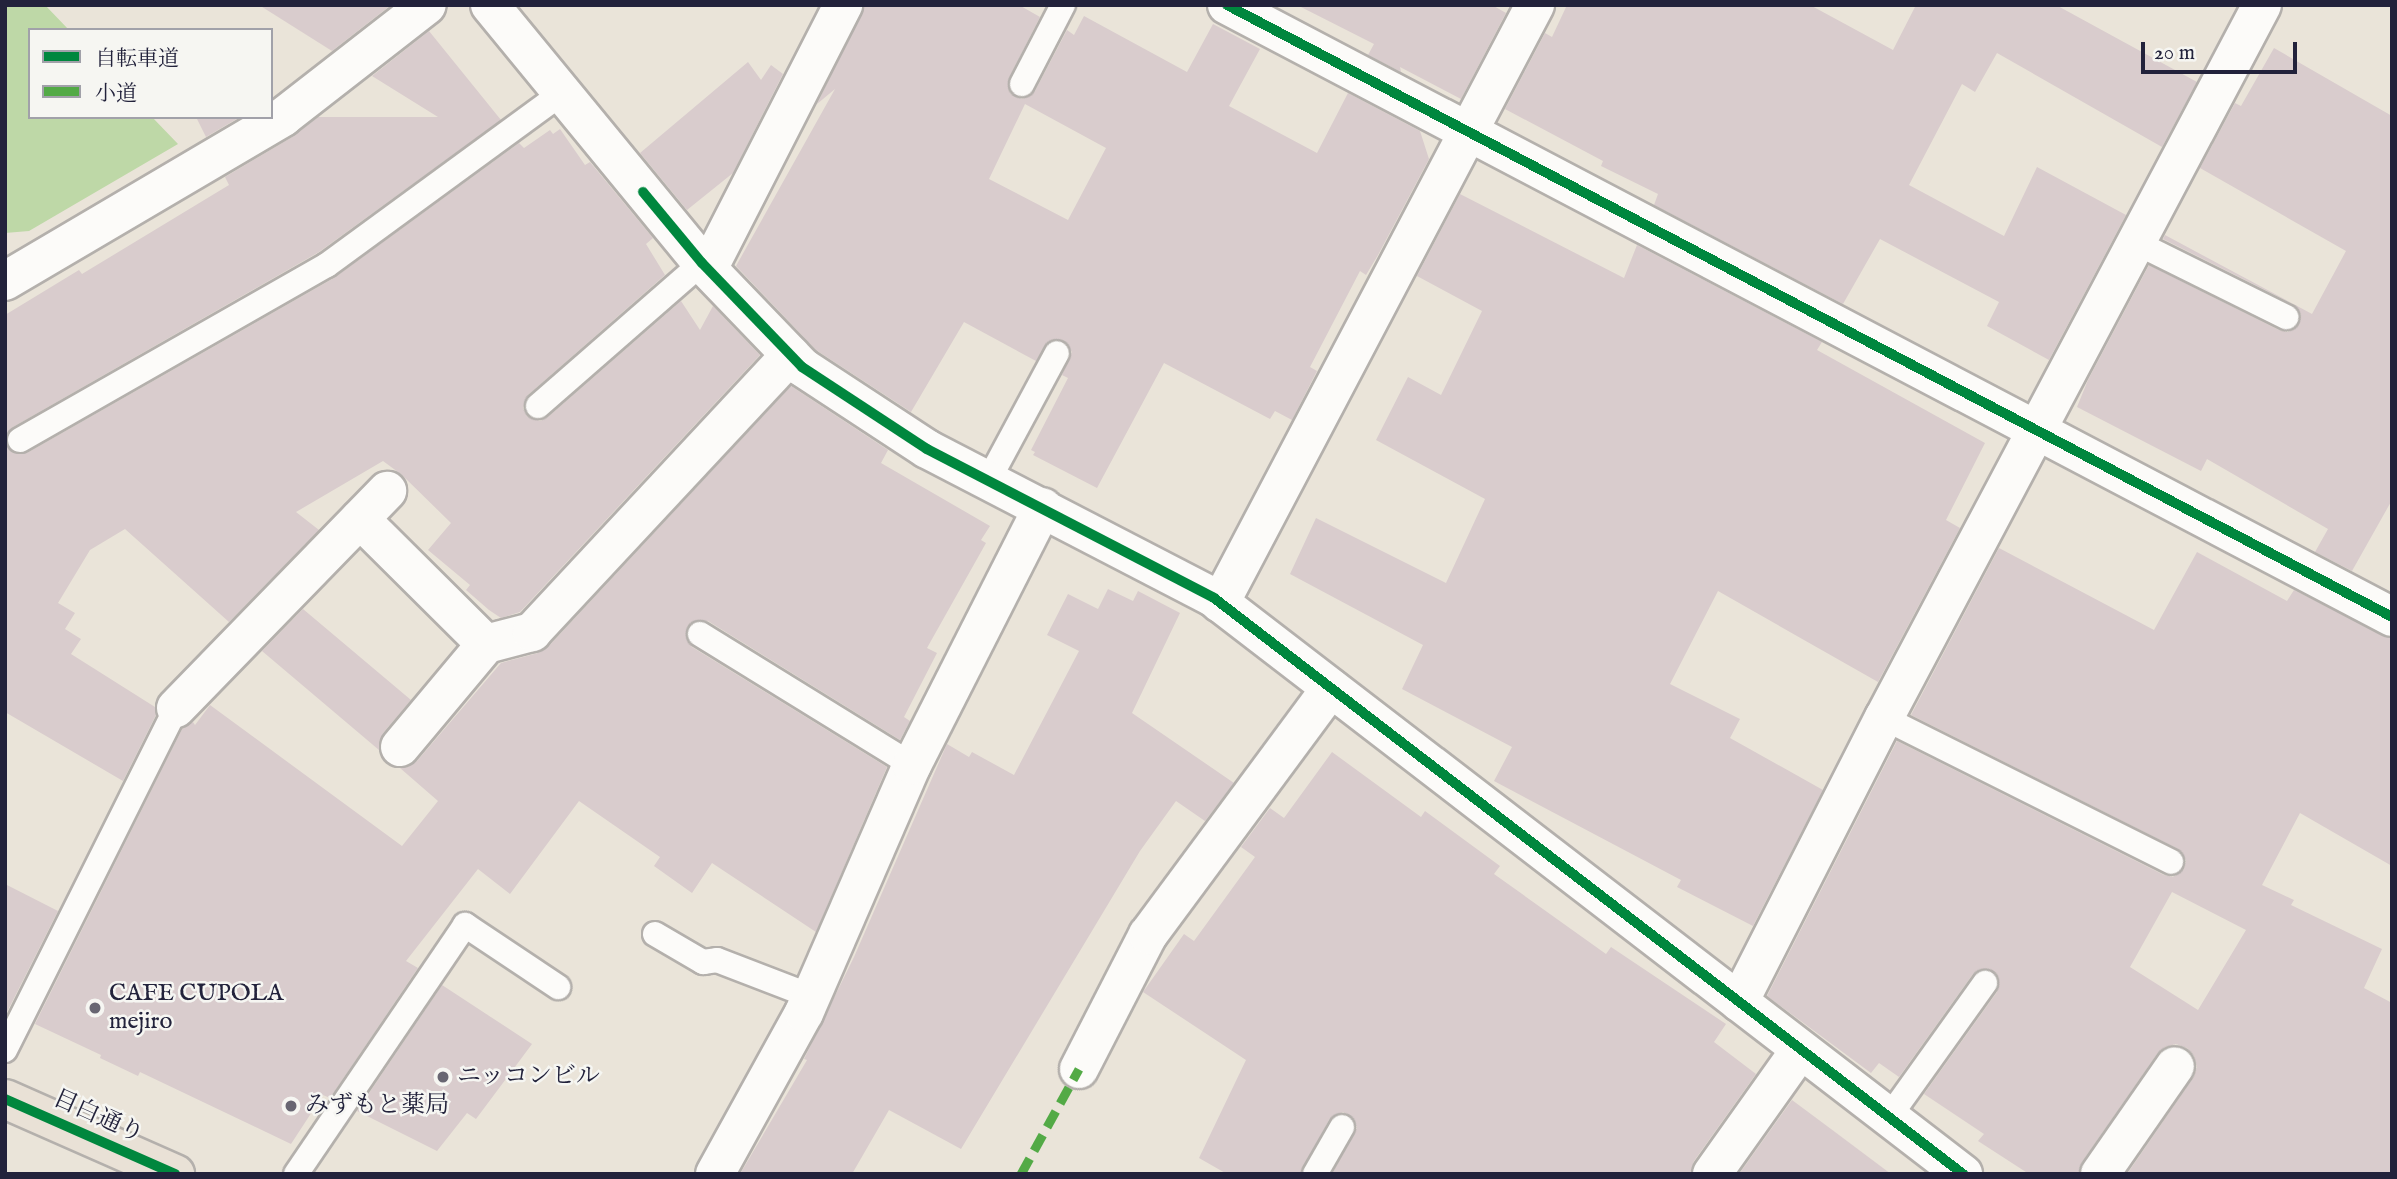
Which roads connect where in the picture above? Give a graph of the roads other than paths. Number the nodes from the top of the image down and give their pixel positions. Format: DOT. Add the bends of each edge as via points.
graph roads {
  1 [pos="428,5"];
  2 [pos="490,5"];
  3 [pos="843,5"];
  4 [pos="1063,5"];
  5 [pos="1227,5"];
  6 [pos="1535,5"];
  7 [pos="2262,5"];
  8 [pos="1022,84"];
  9 [pos="561,94"];
  10 [pos="1469,131"];
  11 [pos="2135,242"];
  12 [pos="705,266"];
  13 [pos="5,281"];
  14 [pos="2286,317"];
  15 [pos="1057,353"];
  16 [pos="790,355"];
  17 [pos="538,406"];
  18 [pos="2035,430"];
  19 [pos="20,440"];
  20 [pos="988,481"];
  21 [pos="387,491"];
  22 [pos="1043,506"];
  23 [pos="360,519"];
  24 [pos="1220,603"];
  25 [pos="2392,617"];
  26 [pos="700,634"];
  27 [pos="486,644"];
  28 [pos="1331,688"];
  29 [pos="176,708"];
  30 [pos="1884,718"];
  31 [pos="400,747"];
  32 [pos="912,765"];
  33 [pos="2171,862"];
  34 [pos="655,934"];
  35 [pos="1985,983"];
  36 [pos="558,987"];
  37 [pos="811,996"];
  38 [pos="1740,1002"];
  39 [pos="1800,1049"];
  40 [pos="5,1050"];
  41 [pos="2175,1066"];
  42 [pos="1080,1069"];
  43 [pos="5,1099"];
  44 [pos="1889,1117"];
  45 [pos="1342,1127"];
  46 [pos="175,1174"];
  47 [pos="296,1174"];
  48 [pos="715,1174"];
  49 [pos="1315,1174"];
  50 [pos="1712,1174"];
  51 [pos="1963,1174"];
  52 [pos="2100,1174"];
  1 -- 13 [label="street" via="283,117"];
  2 -- 9 [label="street"];
  3 -- 12 [label="street"];
  4 -- 8 [label="lane"];
  5 -- 10 [label="street"];
  6 -- 10 [label="street"];
  7 -- 11 [label="street"];
  9 -- 12 [label="street"];
  9 -- 19 [label="lane" via="327,265"];
  10 -- 18 [label="street"];
  10 -- 24 [label="street"];
  11 -- 14 [label="lane"];
  11 -- 18 [label="street"];
  12 -- 16 [label="street"];
  12 -- 17 [label="lane"];
  15 -- 20 [label="lane"];
  16 -- 20 [label="street" via="802,368 927,449"];
  16 -- 27 [label="street" via="532,632"];
  18 -- 25 [label="street"];
  18 -- 30 [label="street"];
  20 -- 22 [label="street"];
  21 -- 23 [label="street"];
  22 -- 24 [label="street"];
  22 -- 32 [label="street"];
  23 -- 27 [label="street"];
  23 -- 29 [label="street"];
  24 -- 28 [label="street"];
  26 -- 32 [label="lane"];
  27 -- 31 [label="street"];
  28 -- 38 [label="street"];
  28 -- 42 [label="street" via="1148,935"];
  29 -- 40 [label="lane"];
  30 -- 33 [label="lane"];
  30 -- 38 [label="street"];
  32 -- 37 [label="street"];
  34 -- 37 [label="lane" via="703,962 717,960"];
  35 -- 44 [label="lane"];
  36 -- 47 [label="lane" via="465,925"];
  37 -- 48 [label="street"];
  38 -- 39 [label="street"];
  39 -- 44 [label="street"];
  39 -- 50 [label="street"];
  41 -- 52 [label="street"];
  43 -- 46 [label="main road, 目白通り"];
  44 -- 51 [label="street"];
  45 -- 49 [label="lane"];
}
